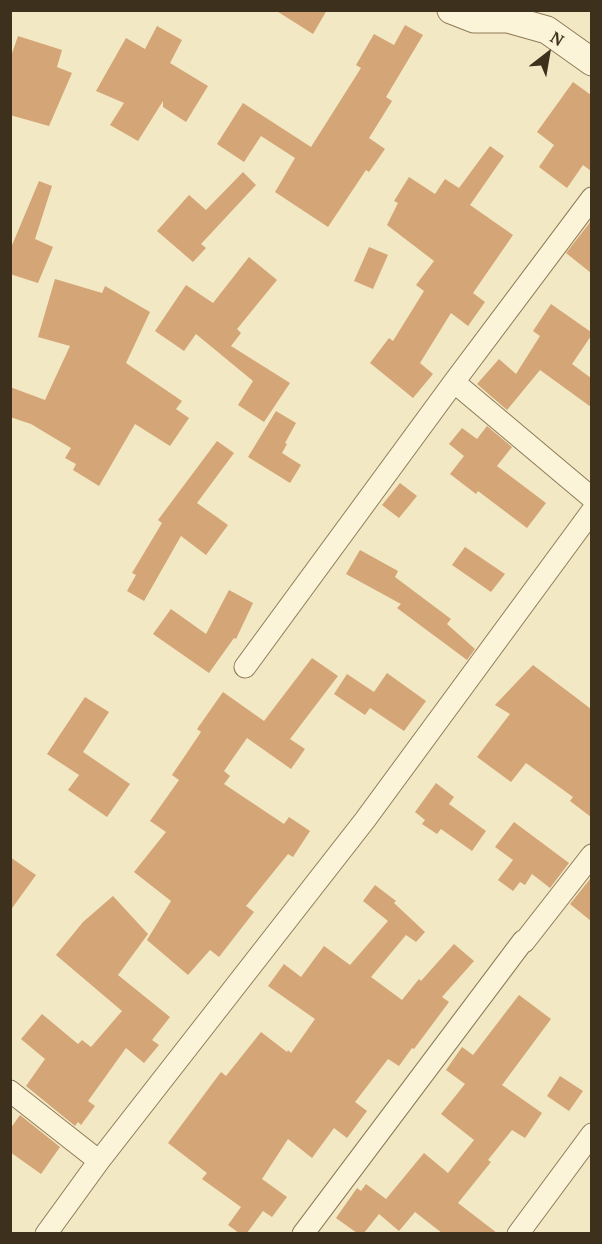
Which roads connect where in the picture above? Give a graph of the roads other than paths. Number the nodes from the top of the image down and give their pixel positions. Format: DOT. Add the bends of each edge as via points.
graph roads {
  1 [pos="451,10"];
  2 [pos="511,15"];
  3 [pos="591,62"];
  4 [pos="591,198"];
  5 [pos="454,382"];
  6 [pos="591,498"];
  7 [pos="591,511"];
  8 [pos="245,667"];
  9 [pos="591,855"];
  10 [pos="10,1091"];
  11 [pos="591,1134"];
  12 [pos="99,1161"];
  13 [pos="46,1233"];
  14 [pos="303,1233"];
  15 [pos="518,1233"];
  1 -- 2 [label="street" via="474,20"];
  2 -- 3 [label="street" via="547,30"];
  4 -- 5 [label="street"];
  5 -- 6 [label="street"];
  5 -- 8 [label="street"];
  7 -- 12 [label="street" via="365,820"];
  9 -- 14 [label="street"];
  10 -- 12 [label="street"];
  11 -- 15 [label="street"];
  12 -- 13 [label="street"];
}
